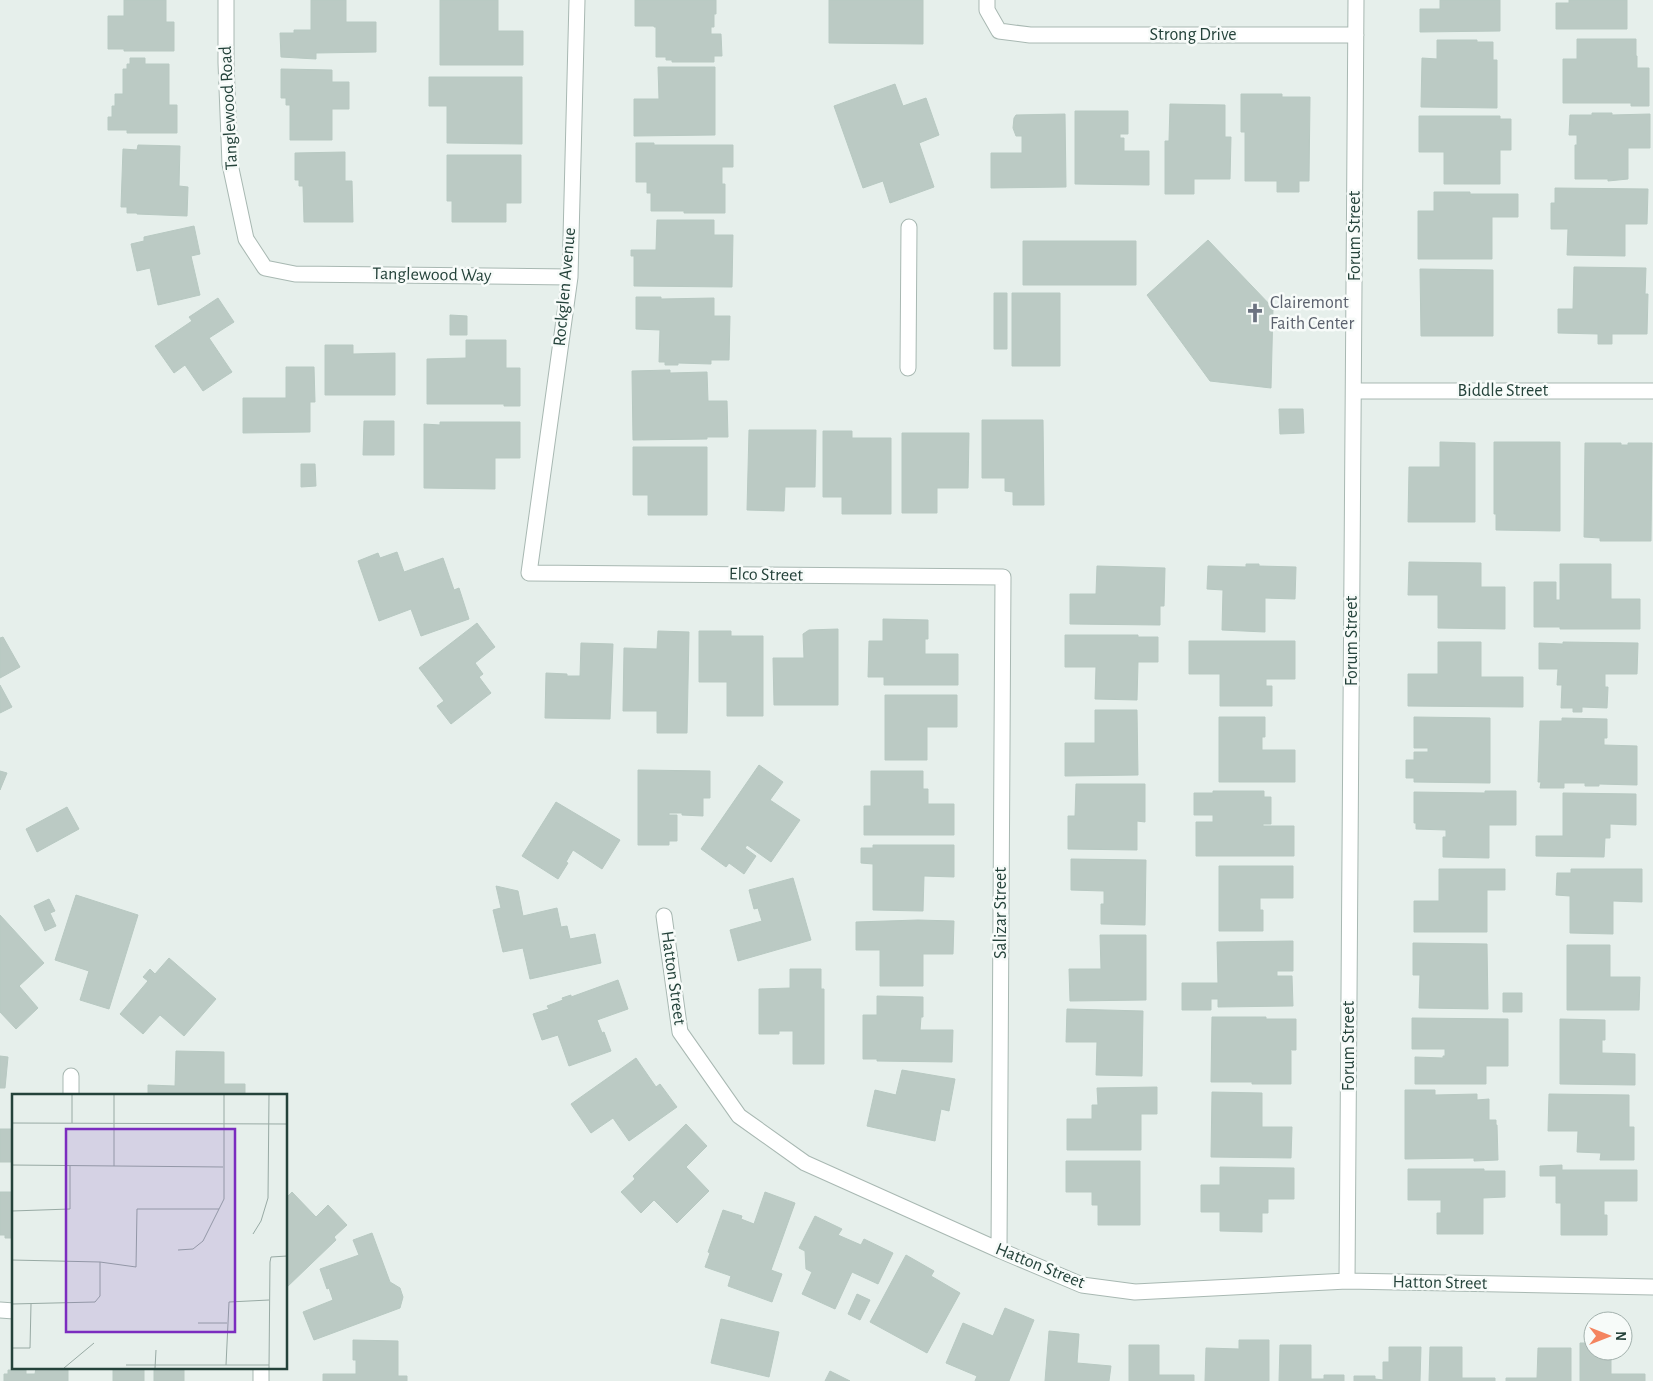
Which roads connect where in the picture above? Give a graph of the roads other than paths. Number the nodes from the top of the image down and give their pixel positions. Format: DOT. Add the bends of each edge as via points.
graph roads {
  1 [pos="226,0"];
  2 [pos="577,0"];
  3 [pos="987,0"];
  4 [pos="1356,0"];
  5 [pos="1356,35"];
  6 [pos="909,227"];
  7 [pos="295,274"];
  8 [pos="570,277"];
  9 [pos="908,368"];
  10 [pos="1354,391"];
  11 [pos="1653,391"];
  12 [pos="528,573"];
  13 [pos="1003,577"];
  14 [pos="664,916"];
  15 [pos="71,1076"];
  16 [pos="71,1094"];
  17 [pos="999,1250"];
  18 [pos="1348,1281"];
  19 [pos="1653,1287"];
  20 [pos="261,1368"];
  21 [pos="261,1381"];
  1 -- 7 [label="street, Tanglewood Road" via="230,164 246,239 265,268"];
  2 -- 8 [label="street, Rockglen Avenue"];
  3 -- 5 [label="street, Strong Drive" via="987,10 999,31 1030,35"];
  4 -- 5 [label="street, Forum Street"];
  5 -- 10 [label="street, Forum Street"];
  6 -- 9 [label="street"];
  7 -- 8 [label="street, Tanglewood Way"];
  8 -- 12 [label="street, Rockglen Avenue"];
  10 -- 11 [label="street, Biddle Street"];
  10 -- 18 [label="street, Forum Street"];
  12 -- 13 [label="street, Elco Street"];
  13 -- 17 [label="street, Salizar Street"];
  14 -- 17 [label="street, Hatton Street" via="680,1032 739,1116 805,1164"];
  15 -- 16 [label="street"];
  17 -- 18 [label="street, Hatton Street" via="1082,1285 1136,1292"];
  18 -- 19 [label="street, Hatton Street"];
  20 -- 21 [label="street"];
}
